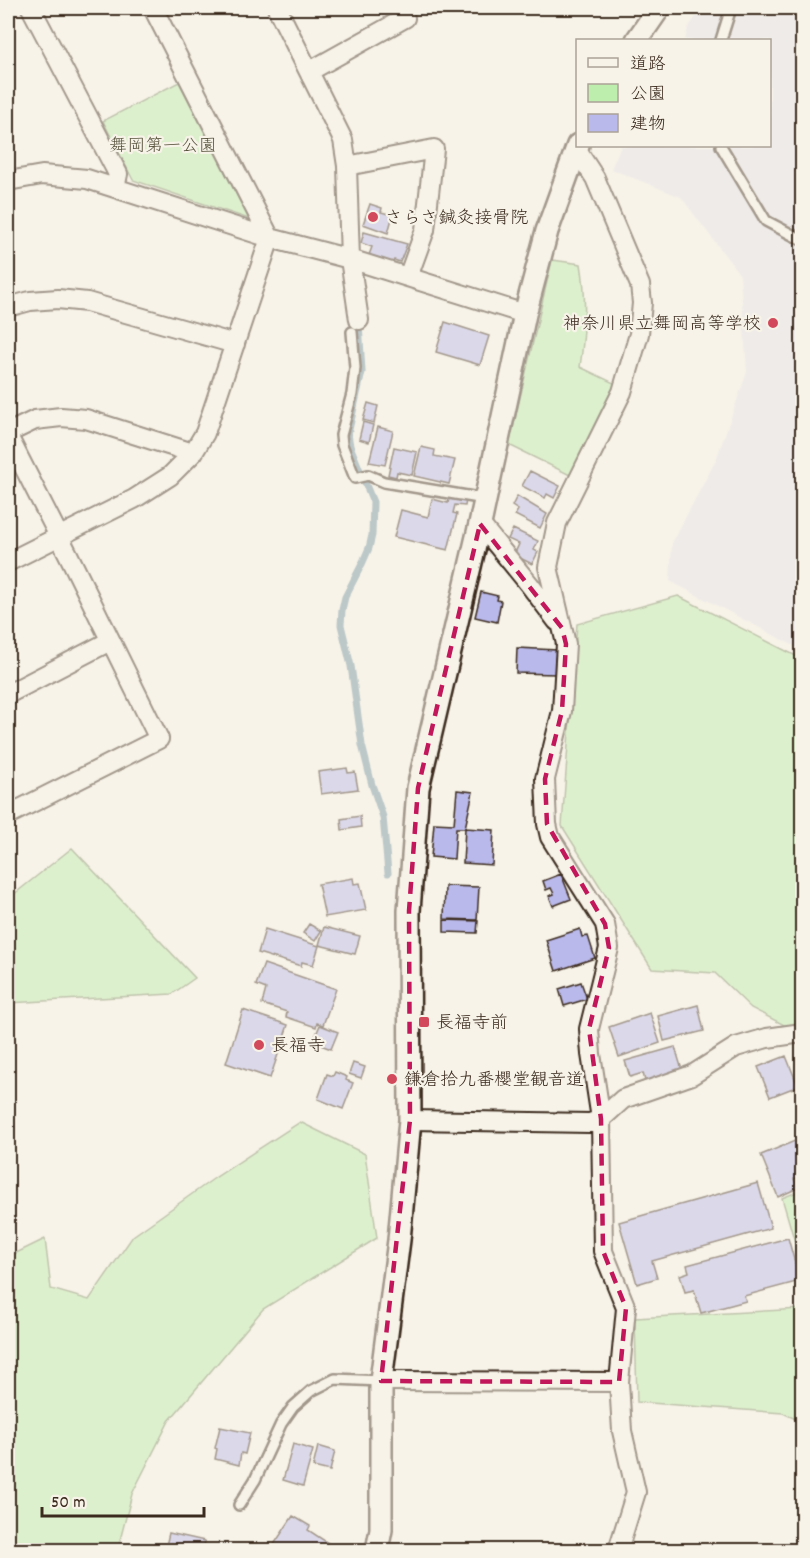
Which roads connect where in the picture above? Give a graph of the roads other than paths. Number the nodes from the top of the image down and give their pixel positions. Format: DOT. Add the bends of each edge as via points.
graph roads {
  1 [pos="31,8"];
  2 [pos="153,8"];
  3 [pos="278,8"];
  4 [pos="399,8"];
  5 [pos="659,8"];
  6 [pos="731,8"];
  7 [pos="638,39"];
  8 [pos="721,39"];
  9 [pos="310,71"];
  10 [pos="577,147"];
  11 [pos="722,147"];
  12 [pos="347,166"];
  13 [pos="8,181"];
  14 [pos="115,188"];
  15 [pos="270,238"];
  16 [pos="802,240"];
  17 [pos="350,259"];
  18 [pos="408,278"];
  19 [pos="8,307"];
  20 [pos="525,314"];
  21 [pos="354,325"];
  22 [pos="235,344"];
  23 [pos="8,434"];
  24 [pos="193,453"];
  25 [pos="485,499"];
  26 [pos="480,524"];
  27 [pos="59,535"];
  28 [pos="8,562"];
  29 [pos="562,628"];
  30 [pos="110,641"];
  31 [pos="8,694"];
  32 [pos="8,815"];
  33 [pos="802,1033"];
  34 [pos="602,1119"];
  35 [pos="410,1120"];
  36 [pos="381,1381"];
  37 [pos="619,1382"];
  38 [pos="239,1505"];
  39 [pos="377,1551"];
  40 [pos="618,1551"];
  1 -- 14 [label="street" via="118,174"];
  2 -- 15 [label="street"];
  3 -- 9 [label="street"];
  4 -- 9 [label="street" via="405,18"];
  5 -- 7 [label="street"];
  6 -- 8 [label="lane"];
  9 -- 12 [label="street" via="343,140"];
  10 -- 20 [label="street" via="547,231"];
  10 -- 29 [label="street" via="595,178 640,285 642,303 639,334 622,392 557,523 548,567"];
  11 -- 16 [label="lane" via="766,221"];
  12 -- 17 [label="street"];
  12 -- 18 [label="street" via="434,149 425,230"];
  13 -- 14 [label="street" via="42,175 87,178"];
  14 -- 15 [label="street"];
  15 -- 17 [label="street"];
  15 -- 22 [label="street"];
  17 -- 18 [label="street"];
  17 -- 21 [label="street"];
  18 -- 20 [label="street"];
  19 -- 22 [label="street" via="58,299 87,302"];
  20 -- 25 [label="street"];
  21 -- 25 [label="lane" via="356,368 341,435 355,478 368,475 384,482"];
  22 -- 24 [label="street" via="205,433"];
  23 -- 24 [label="street" via="35,420 86,419"];
  23 -- 27 [label="street"];
  24 -- 27 [label="street" via="170,476 134,499"];
  25 -- 26 [label="street"];
  26 -- 29 [label="street"];
  26 -- 35 [label="street" via="418,788 409,911"];
  27 -- 28 [label="street"];
  27 -- 30 [label="street"];
  29 -- 34 [label="street" via="566,644 562,711 545,779 547,824 550,837 605,924 609,948 590,1029"];
  30 -- 31 [label="street"];
  30 -- 32 [label="street" via="159,739"];
  33 -- 34 [label="street" via="736,1047 692,1074 623,1099"];
  34 -- 35 [label="street" via="590,1123"];
  34 -- 37 [label="street" via="603,1251 626,1308"];
  35 -- 36 [label="street"];
  36 -- 37 [label="street"];
  36 -- 38 [label="lane" via="335,1379 311,1391 281,1424"];
  36 -- 39 [label="street" via="381,1530"];
  37 -- 40 [label="street" via="622,1431 636,1492"];
}
